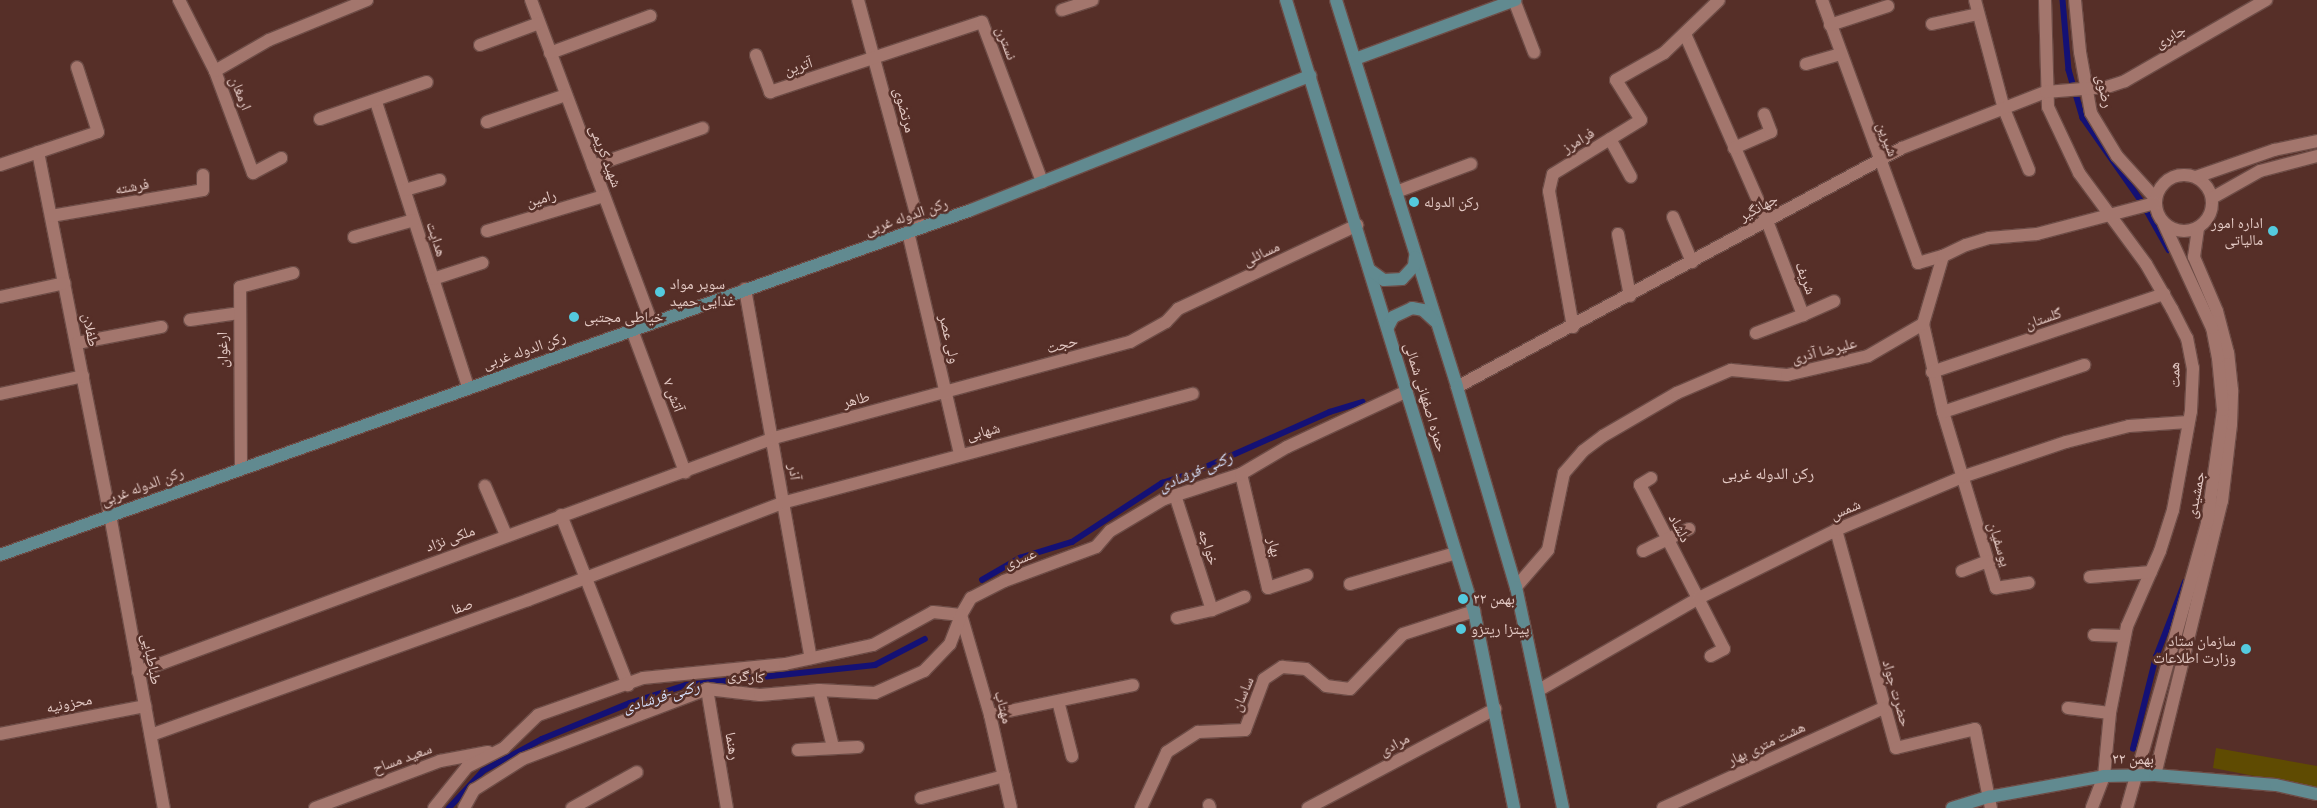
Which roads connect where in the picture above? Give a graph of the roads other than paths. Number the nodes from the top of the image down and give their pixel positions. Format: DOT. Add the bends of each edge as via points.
graph roads {
  1 [pos="179,0"];
  2 [pos="367,0"];
  3 [pos="531,0"];
  4 [pos="858,0"];
  5 [pos="1092,0"];
  6 [pos="1286,0"];
  7 [pos="1336,0"];
  8 [pos="1514,0"];
  9 [pos="1720,0"];
  10 [pos="1822,0"];
  11 [pos="1975,0"];
  12 [pos="2045,0"];
  13 [pos="2266,0"];
  14 [pos="2077,1"];
  15 [pos="1888,6"];
  16 [pos="1062,10"];
  17 [pos="1978,14"];
  18 [pos="650,16"];
  19 [pos="539,23"];
  20 [pos="1932,24"];
  21 [pos="1830,25"];
  22 [pos="1685,34"];
  23 [pos="480,45"];
  24 [pos="1534,52"];
  25 [pos="550,53"];
  26 [pos="1840,54"];
  27 [pos="756,55"];
  28 [pos="875,59"];
  29 [pos="1355,59"];
  30 [pos="1806,64"];
  31 [pos="77,67"];
  32 [pos="215,71"];
  33 [pos="1310,76"];
  34 [pos="427,82"];
  35 [pos="2087,89"];
  36 [pos="2046,92"];
  37 [pos="566,95"];
  38 [pos="376,102"];
  39 [pos="2004,109"];
  40 [pos="1764,114"];
  41 [pos="320,119"];
  42 [pos="488,122"];
  43 [pos="703,128"];
  44 [pos="1610,139"];
  45 [pos="2317,141"];
  46 [pos="1734,148"];
  47 [pos="38,152"];
  48 [pos="2317,156"];
  49 [pos="281,158"];
  50 [pos="1878,160"];
  51 [pos="0,164"];
  52 [pos="1471,164"];
  53 [pos="593,166"];
  54 [pos="2029,170"];
  55 [pos="203,175"];
  56 [pos="1632,177"];
  57 [pos="2196,177"];
  58 [pos="440,180"];
  59 [pos="1042,182"];
  60 [pos="405,190"];
  61 [pos="1396,192"];
  62 [pos="604,196"];
  63 [pos="2212,198"];
  64 [pos="2155,200"];
  65 [pos="2108,213"];
  66 [pos="51,216"];
  67 [pos="1673,217"];
  68 [pos="414,220"];
  69 [pos="1766,221"];
  70 [pos="2164,224"];
  71 [pos="1357,225"];
  72 [pos="2198,228"];
  73 [pos="914,230"];
  74 [pos="487,231"];
  75 [pos="1618,234"];
  76 [pos="354,237"];
  77 [pos="1943,256"];
  78 [pos="1415,257"];
  79 [pos="1692,262"];
  80 [pos="482,263"];
  81 [pos="1370,270"];
  82 [pos="293,273"];
  83 [pos="433,279"];
  84 [pos="65,283"];
  85 [pos="745,290"];
  86 [pos="2164,294"];
  87 [pos="1630,296"];
  88 [pos="0,297"];
  89 [pos="1834,301"];
  90 [pos="1178,309"];
  91 [pos="239,313"];
  92 [pos="1803,315"];
  93 [pos="190,320"];
  94 [pos="652,322"];
  95 [pos="1923,324"];
  96 [pos="1437,325"];
  97 [pos="161,327"];
  98 [pos="1388,327"];
  99 [pos="1573,327"];
  100 [pos="632,330"];
  101 [pos="1756,333"];
  102 [pos="77,343"];
  103 [pos="2084,365"];
  104 [pos="1932,372"];
  105 [pos="83,376"];
  106 [pos="468,387"];
  107 [pos="1457,387"];
  108 [pos="946,391"];
  109 [pos="1407,392"];
  110 [pos="0,394"];
  111 [pos="1193,394"];
  112 [pos="1943,412"];
  113 [pos="2188,422"];
  114 [pos="774,438"];
  115 [pos="960,454"];
  116 [pos="240,468"];
  117 [pos="685,472"];
  118 [pos="1241,474"];
  119 [pos="1962,477"];
  120 [pos="1651,478"];
  121 [pos="485,486"];
  122 [pos="1174,495"];
  123 [pos="782,504"];
  124 [pos="110,515"];
  125 [pos="561,515"];
  126 [pos="1689,529"];
  127 [pos="1836,530"];
  128 [pos="506,535"];
  129 [pos="1668,539"];
  130 [pos="1643,552"];
  131 [pos="1456,553"];
  132 [pos="0,555"];
  133 [pos="1988,561"];
  134 [pos="1962,571"];
  135 [pos="2151,572"];
  136 [pos="1306,575"];
  137 [pos="586,576"];
  138 [pos="2090,577"];
  139 [pos="2030,583"];
  140 [pos="1350,584"];
  141 [pos="1516,588"];
  142 [pos="1245,597"];
  143 [pos="1699,598"];
  144 [pos="2192,603"];
  145 [pos="1212,610"];
  146 [pos="1474,611"];
  147 [pos="961,615"];
  148 [pos="1176,618"];
  149 [pos="2094,635"];
  150 [pos="2124,636"];
  151 [pos="1712,656"];
  152 [pos="811,658"];
  153 [pos="138,672"];
  154 [pos="628,685"];
  155 [pos="1133,685"];
  156 [pos="707,689"];
  157 [pos="819,690"];
  158 [pos="1539,690"];
  159 [pos="1058,701"];
  160 [pos="145,706"];
  161 [pos="1883,708"];
  162 [pos="2068,708"];
  163 [pos="1495,709"];
  164 [pos="2110,713"];
  165 [pos="990,715"];
  166 [pos="0,734"];
  167 [pos="151,735"];
  168 [pos="833,747"];
  169 [pos="858,747"];
  170 [pos="504,748"];
  171 [pos="798,750"];
  172 [pos="1072,756"];
  173 [pos="637,772"];
  174 [pos="2138,775"];
  175 [pos="2156,775"];
  176 [pos="1004,776"];
  177 [pos="2104,776"];
  178 [pos="2317,794"];
  179 [pos="921,798"];
  180 [pos="1990,802"];
  181 [pos="164,808"];
  182 [pos="314,808"];
  183 [pos="434,808"];
  184 [pos="464,808"];
  185 [pos="572,808"];
  186 [pos="727,808"];
  187 [pos="1011,808"];
  188 [pos="1141,808"];
  189 [pos="1308,808"];
  190 [pos="1514,808"];
  191 [pos="1563,808"];
  192 [pos="1663,808"];
  193 [pos="1952,808"];
  194 [pos="2092,808"];
  195 [pos="2127,808"];
  1 -- 32 [label="street, ارمغان"];
  2 -- 32 [label="street" via="269,40"];
  3 -- 19 [label="street, شهید کریمی"];
  4 -- 28 [label="street, مرتضوی"];
  5 -- 16 [label="street"];
  6 -- 33 [label="main road, حمزه اصفهانی شمالی"];
  7 -- 29 [label="main road"];
  8 -- 24 [label="street"];
  8 -- 29 [label="main road"];
  9 -- 22 [label="street, فرامرز"];
  10 -- 21 [label="street, شیرین"];
  11 -- 17 [label="street"];
  12 -- 36 [label="street, همت"];
  13 -- 35 [label="street, جابری" via="2125,81"];
  14 -- 35 [label="street, رضوی"];
  15 -- 21 [label="street"];
  17 -- 20 [label="street"];
  17 -- 39 [label="street"];
  18 -- 25 [label="street"];
  19 -- 23 [label="street"];
  19 -- 25 [label="street, شهید کریمی"];
  21 -- 26 [label="street, شیرین"];
  22 -- 44 [label="street, فرامرز" via="1664,53 1616,80 1642,120"];
  22 -- 46 [label="street"];
  25 -- 37 [label="street, شهید کریمی"];
  26 -- 30 [label="street"];
  26 -- 50 [label="street, شیرین"];
  27 -- 28 [label="street, آترین" via="770,92"];
  28 -- 59 [label="street, نسترن" via="982,22"];
  28 -- 73 [label="street, مرتضوی"];
  29 -- 61 [label="main road"];
  31 -- 47 [label="street" via="98,132"];
  32 -- 49 [label="street, ارمغان" via="253,173"];
  33 -- 59 [label="main road, رکن الدوله غربی"];
  33 -- 71 [label="main road, حمزه اصفهانی شمالی"];
  34 -- 38 [label="street"];
  35 -- 36 [label="street, جهانگیر"];
  35 -- 64 [label="street, رضوی" via="2091,113 2106,141"];
  36 -- 39 [label="street, جهانگیر"];
  36 -- 65 [label="street, همت" via="2048,107 2065,148 2079,174"];
  37 -- 42 [label="street"];
  37 -- 53 [label="street, شهید کریمی"];
  38 -- 41 [label="street"];
  38 -- 60 [label="street, هدایت"];
  39 -- 50 [label="street, جهانگیر"];
  39 -- 54 [label="street"];
  40 -- 46 [label="street" via="1771,132"];
  43 -- 53 [label="street"];
  44 -- 56 [label="street"];
  44 -- 99 [label="street, فرامرز" via="1553,174 1549,191"];
  45 -- 57 [label="street" via="2266,152"];
  46 -- 69 [label="street"];
  47 -- 51 [label="street"];
  47 -- 66 [label="street, طفلان"];
  48 -- 63 [label="street" via="2260,171"];
  50 -- 69 [label="street, جهانگیر"];
  50 -- 77 [label="street, شیرین" via="1918,263"];
  52 -- 61 [label="street"];
  53 -- 62 [label="street, شهید کریمی"];
  55 -- 66 [label="street, فرشته" via="203,190"];
  57 -- 63 [label="street" via="2203,182"];
  57 -- 64 [label="street" via="2178,175 2170,178"];
  58 -- 60 [label="street"];
  59 -- 73 [label="main road, رکن الدوله غربی"];
  60 -- 68 [label="street, هدایت"];
  61 -- 78 [label="main road"];
  62 -- 74 [label="street, رامین"];
  62 -- 94 [label="street, شهید کریمی"];
  63 -- 72 [label="street" via="2210,215"];
  64 -- 65 [label="street"];
  64 -- 70 [label="street"];
  65 -- 77 [label="street" via="2037,234 1989,238"];
  65 -- 86 [label="street, همت"];
  66 -- 84 [label="street, طفلان"];
  67 -- 79 [label="street"];
  68 -- 76 [label="street"];
  68 -- 83 [label="street, هدایت"];
  69 -- 79 [label="street, جهانگیر"];
  69 -- 92 [label="street, شریف"];
  70 -- 72 [label="street" via="2180,232"];
  70 -- 144 [label="street, جمشیدی" via="2212,328 2223,410 2216,473"];
  71 -- 81 [label="main road, حمزه اصفهانی شمالی"];
  71 -- 90 [label="street, مسائلی"];
  72 -- 144 [label="street, جمشیدی" via="2194,257 2220,323 2232,390 2226,474"];
  73 -- 85 [label="main road, رکن الدوله غربی"];
  73 -- 108 [label="street, ولی عصر"];
  75 -- 87 [label="street"];
  77 -- 95 [label="street"];
  78 -- 81 [label="main road" via="1414,266 1402,279 1384,280"];
  78 -- 96 [label="main road"];
  79 -- 87 [label="street, جهانگیر"];
  80 -- 83 [label="street"];
  81 -- 98 [label="main road, حمزه اصفهانی شمالی"];
  82 -- 91 [label="street, ارغوان" via="240,287"];
  83 -- 106 [label="street, هدایت"];
  84 -- 88 [label="street"];
  84 -- 102 [label="street, طفلان"];
  85 -- 94 [label="main road, رکن الدوله غربی"];
  85 -- 114 [label="street, آذر"];
  86 -- 104 [label="street, گلستان"];
  86 -- 113 [label="street, همت" via="2187,338 2193,368"];
  87 -- 99 [label="street, جهانگیر"];
  89 -- 92 [label="street, شریف"];
  90 -- 108 [label="street, حجت" via="1166,322 1130,342"];
  91 -- 93 [label="street"];
  91 -- 116 [label="street, ارغوان"];
  92 -- 101 [label="street"];
  94 -- 100 [label="main road, رکن الدوله غربی"];
  95 -- 104 [label="street"];
  95 -- 141 [label="street, علیرضا آذری" via="1868,356 1787,375 1731,370 1710,377 1603,436 1564,473 1548,550"];
  96 -- 98 [label="main road" via="1427,313 1412,308 1393,317"];
  96 -- 107 [label="main road"];
  97 -- 102 [label="street"];
  98 -- 109 [label="main road, حمزه اصفهانی شمالی"];
  99 -- 107 [label="street, جهانگیر"];
  100 -- 106 [label="main road, رکن الدوله غربی"];
  100 -- 117 [label="street, آتش ۷"];
  102 -- 105 [label="street, طفلان"];
  103 -- 112 [label="street"];
  104 -- 112 [label="street"];
  105 -- 110 [label="street"];
  105 -- 124 [label="street, طفلان"];
  106 -- 116 [label="main road, رکن الدوله غربی"];
  107 -- 141 [label="main road"];
  108 -- 114 [label="street, طاهر"];
  108 -- 115 [label="street, ولی عصر"];
  109 -- 118 [label="street, عسری" via="1287,447"];
  109 -- 131 [label="main road, حمزه اصفهانی شمالی"];
  111 -- 115 [label="street, شهابی"];
  112 -- 119 [label="street"];
  113 -- 119 [label="street, شمس" via="2129,426 2066,442"];
  113 -- 135 [label="street, همت" via="2173,510"];
  114 -- 117 [label="street, ملکی نژاد"];
  114 -- 123 [label="street, آذر"];
  115 -- 123 [label="street, شهابی"];
  116 -- 124 [label="main road, رکن الدوله غربی"];
  117 -- 125 [label="street, ملکی نژاد"];
  118 -- 122 [label="street, عسری"];
  118 -- 136 [label="street, بهار" via="1268,588"];
  119 -- 127 [label="street, شمس"];
  119 -- 133 [label="street, یوسفیان"];
  120 -- 129 [label="street, دلشاد" via="1640,485"];
  121 -- 128 [label="street"];
  122 -- 145 [label="street, خواجه"];
  122 -- 147 [label="street, عسری" via="1110,531 1096,547 1004,581 971,598"];
  123 -- 137 [label="street, صفا"];
  123 -- 152 [label="street, آذر"];
  124 -- 132 [label="main road, رکن الدوله غربی"];
  124 -- 153 [label="street, طباطبایی"];
  125 -- 128 [label="street, ملکی نژاد"];
  125 -- 137 [label="street"];
  126 -- 129 [label="street"];
  127 -- 143 [label="street, شمس"];
  127 -- 161 [label="street, حضرت جواد"];
  128 -- 153 [label="street, ملکی نژاد"];
  129 -- 130 [label="street"];
  129 -- 143 [label="street, دلشاد"];
  131 -- 140 [label="street"];
  131 -- 146 [label="main road, حمزه اصفهانی شمالی"];
  133 -- 134 [label="street"];
  133 -- 139 [label="street, یوسفیان" via="1996,588"];
  135 -- 138 [label="street"];
  135 -- 150 [label="street, همت"];
  137 -- 154 [label="street"];
  137 -- 167 [label="street, صفا" via="528,600"];
  141 -- 158 [label="main road"];
  142 -- 145 [label="street"];
  143 -- 151 [label="street, دلشاد" via="1724,649"];
  143 -- 158 [label="street, شمس"];
  144 -- 174 [label="street, جمشیدی"];
  144 -- 175 [label="street, جمشیدی"];
  145 -- 148 [label="street"];
  146 -- 163 [label="main road, حمزه اصفهانی شمالی"];
  146 -- 188 [label="street, ساسان" via="1403,634 1350,689 1326,686 1306,669 1282,667 1264,678 1245,730 1198,732 1167,752"];
  147 -- 152 [label="street" via="933,612 873,644"];
  147 -- 157 [label="street, کارگری" via="950,644 924,671 875,692"];
  147 -- 165 [label="street, مهتاب"];
  149 -- 150 [label="street"];
  150 -- 164 [label="street, همت"];
  152 -- 154 [label="street" via="785,664 643,678"];
  153 -- 160 [label="street, طباطبایی"];
  154 -- 170 [label="street" via="538,715"];
  155 -- 159 [label="street"];
  156 -- 157 [label="street, کارگری" via="760,695"];
  156 -- 184 [label="street, کارگری" via="523,759 474,790"];
  156 -- 186 [label="street, رهنما"];
  157 -- 168 [label="street"];
  158 -- 191 [label="main road"];
  159 -- 165 [label="street"];
  159 -- 172 [label="street"];
  160 -- 166 [label="street, محزونیه"];
  160 -- 167 [label="street, طباطبایی"];
  161 -- 180 [label="street, حضرت جواد" via="1896,748 1975,729"];
  161 -- 192 [label="street, هشت متری بهار"];
  162 -- 164 [label="street"];
  163 -- 189 [label="street, مرادی"];
  163 -- 190 [label="main road, حمزه اصفهانی شمالی"];
  164 -- 177 [label="street, همت"];
  165 -- 176 [label="street, مهتاب"];
  167 -- 181 [label="street, طباطبایی"];
  168 -- 169 [label="street"];
  168 -- 171 [label="street"];
  170 -- 182 [label="street, سعید مساح" via="440,761"];
  170 -- 183 [label="street" via="467,767"];
  173 -- 185 [label="street"];
  174 -- 175 [label="main road, ۲۲ بهمن"];
  174 -- 177 [label="main road, ۲۲ بهمن"];
  174 -- 195 [label="street, جمشیدی"];
  175 -- 178 [label="main road, ۲۲ بهمن" via="2276,784"];
  176 -- 179 [label="street"];
  176 -- 187 [label="street, مهتاب"];
  177 -- 180 [label="main road, ۲۲ بهمن"];
  177 -- 194 [label="street, همت"];
  180 -- 193 [label="main road, ۲۲ بهمن"];
}
